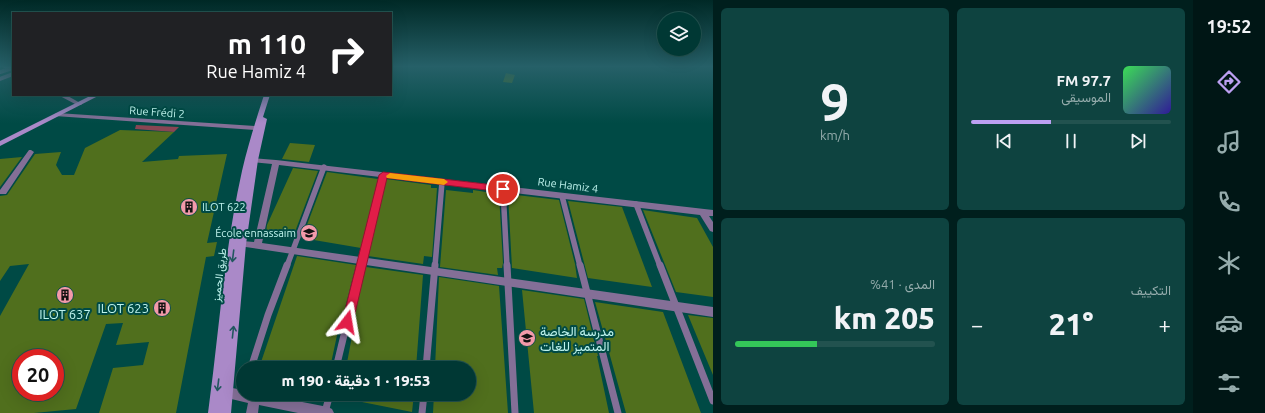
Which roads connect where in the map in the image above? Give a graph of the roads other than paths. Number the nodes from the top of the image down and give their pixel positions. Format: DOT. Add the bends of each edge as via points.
graph roads {
  1 [pos="63,96"];
  2 [pos="95,96"];
  3 [pos="267,96"];
  4 [pos="272,96"];
  5 [pos="79,104"];
  6 [pos="57,115"];
  7 [pos="255,128"];
  8 [pos="0,144"];
  9 [pos="31,152"];
  10 [pos="254,160"];
  11 [pos="276,162"];
  12 [pos="324,167"];
  13 [pos="383,175"];
  14 [pos="442,182"];
  15 [pos="503,189"];
  16 [pos="3,192"];
  17 [pos="562,196"];
  18 [pos="636,204"];
  19 [pos="703,212"];
  20 [pos="713,214"];
  21 [pos="713,229"];
  22 [pos="242,244"];
  23 [pos="257,246"];
  24 [pos="293,251"];
  25 [pos="362,261"];
  26 [pos="434,272"];
  27 [pos="508,282"];
  28 [pos="587,293"];
  29 [pos="676,306"];
  30 [pos="713,312"];
  31 [pos="253,361"];
  32 [pos="338,361"];
  33 [pos="427,361"];
  34 [pos="227,393"];
  35 [pos="236,394"];
  36 [pos="254,401"];
  37 [pos="269,401"];
  38 [pos="329,401"];
  39 [pos="423,401"];
  40 [pos="713,402"];
  41 [pos="214,413"];
  42 [pos="225,413"];
  43 [pos="252,413"];
  44 [pos="327,413"];
  45 [pos="422,413"];
  46 [pos="515,413"];
  47 [pos="618,413"];
  1 -- 5 [label="street"];
  2 -- 5 [label="main road"];
  3 -- 7 [label="main road, طريق الحميز"];
  4 -- 10 [label="main road, طريق الحميز" via="261,127"];
  5 -- 6 [label="main road"];
  6 -- 7 [label="street, Rue Frédi 2"];
  6 -- 8 [label="main road"];
  7 -- 41 [label="main road, طريق الحميز, one-way" via="235,244"];
  9 -- 16 [label="street"];
  10 -- 11 [label="street, Rue Hamiz 4"];
  10 -- 22 [label="main road, طريق الحميز"];
  11 -- 12 [label="street, Rue Hamiz 4"];
  11 -- 23 [label="street"];
  12 -- 13 [label="street, Rue Hamiz 4"];
  12 -- 24 [label="lane"];
  13 -- 14 [label="street, Rue Hamiz 4"];
  13 -- 25 [label="lane"];
  14 -- 15 [label="street, Rue Hamiz 4"];
  14 -- 26 [label="lane"];
  15 -- 17 [label="street, Rue Hamiz 4"];
  15 -- 27 [label="lane"];
  17 -- 18 [label="street, Rue Hamiz 4"];
  17 -- 28 [label="lane"];
  18 -- 19 [label="street, Rue Hamiz 4"];
  18 -- 29 [label="lane"];
  19 -- 20 [label="street, Rue Hamiz 4"];
  19 -- 21 [label="street"];
  22 -- 23 [label="street"];
  34 -- 22 [label="main road, طريق الحميز, one-way"];
  23 -- 24 [label="street"];
  24 -- 25 [label="street"];
  24 -- 31 [label="lane"];
  25 -- 26 [label="street"];
  25 -- 32 [label="lane"];
  26 -- 27 [label="street"];
  26 -- 33 [label="lane"];
  27 -- 28 [label="street"];
  27 -- 46 [label="lane"];
  28 -- 29 [label="street"];
  28 -- 47 [label="lane"];
  29 -- 30 [label="street"];
  29 -- 40 [label="lane"];
  34 -- 35 [label="street"];
  34 -- 42 [label="main road, طريق الحميز"];
  36 -- 43 [label="street"];
  37 -- 44 [label="street"];
  38 -- 44 [label="lane"];
  39 -- 45 [label="lane"];
}
